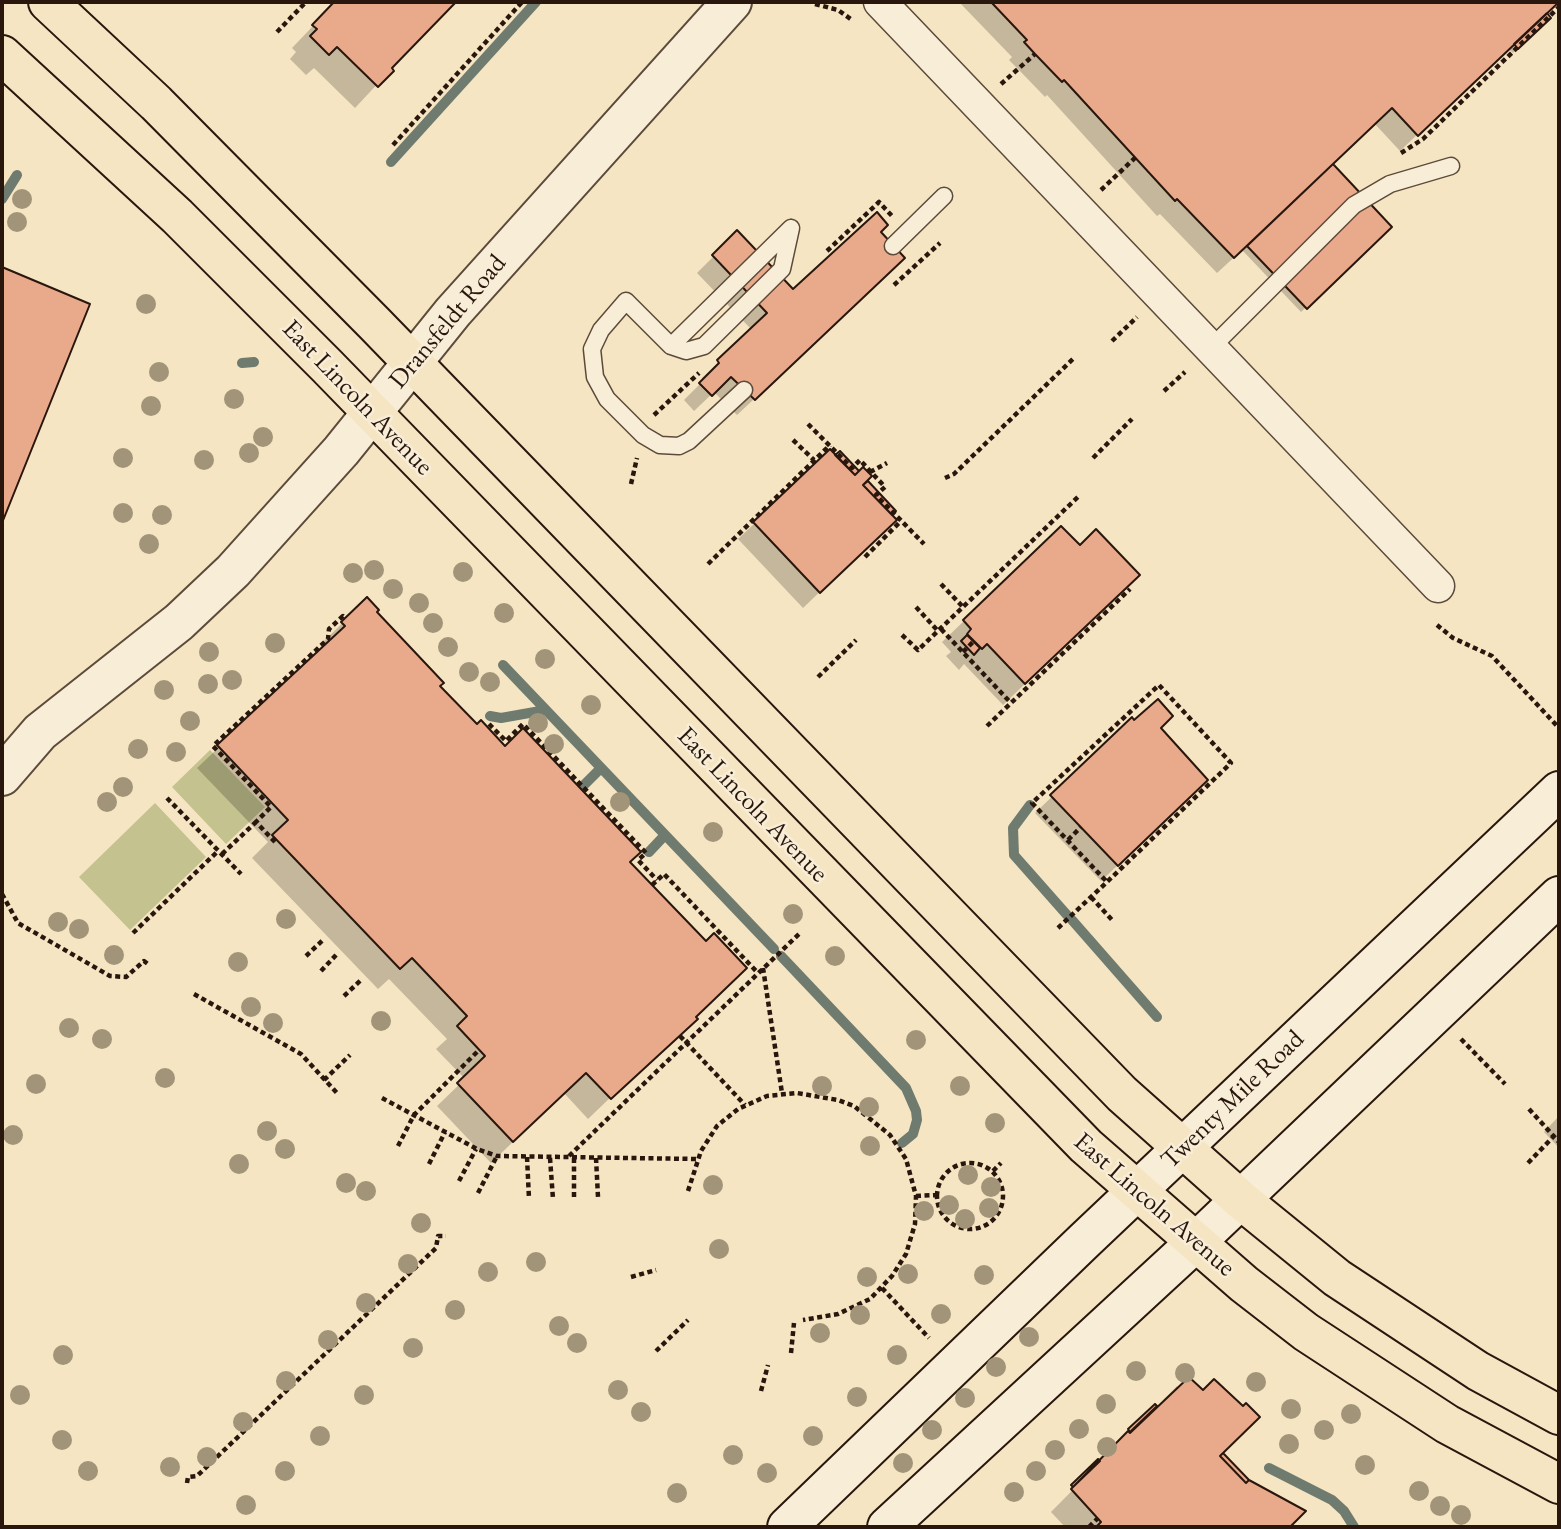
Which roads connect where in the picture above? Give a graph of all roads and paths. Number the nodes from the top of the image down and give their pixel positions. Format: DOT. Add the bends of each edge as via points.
graph roads {
  1 [pos="48,2"];
  2 [pos="306,2"];
  3 [pos="522,2"];
  4 [pos="732,2"];
  5 [pos="889,4"];
  6 [pos="1559,7"];
  7 [pos="277,32"];
  8 [pos="1525,38"];
  9 [pos="1035,54"];
  10 [pos="2,55"];
  11 [pos="1001,85"];
  12 [pos="393,145"];
  13 [pos="1137,156"];
  14 [pos="1451,166"];
  15 [pos="1101,191"];
  16 [pos="944,196"];
  17 [pos="898,221"];
  18 [pos="940,243"];
  19 [pos="893,246"];
  20 [pos="827,251"];
  21 [pos="894,285"];
  22 [pos="1137,317"];
  23 [pos="1112,341"];
  24 [pos="671,346"];
  25 [pos="1212,347"];
  26 [pos="1074,358"];
  27 [pos="412,363"];
  28 [pos="703,369"];
  29 [pos="1185,372"];
  30 [pos="744,390"];
  31 [pos="1164,391"];
  32 [pos="373,413"];
  33 [pos="1132,419"];
  34 [pos="648,420"];
  35 [pos="808,424"];
  36 [pos="793,440"];
  37 [pos="830,445"];
  38 [pos="638,449"];
  39 [pos="1093,458"];
  40 [pos="814,460"];
  41 [pos="887,463"];
  42 [pos="870,472"];
  43 [pos="945,478"];
  44 [pos="631,484"];
  45 [pos="1080,495"];
  46 [pos="901,521"];
  47 [pos="924,544"];
  48 [pos="864,557"];
  49 [pos="708,564"];
  50 [pos="942,584"];
  51 [pos="1438,586"];
  52 [pos="1130,589"];
  53 [pos="916,607"];
  54 [pos="963,607"];
  55 [pos="345,618"];
  56 [pos="1437,625"];
  57 [pos="939,630"];
  58 [pos="902,635"];
  59 [pos="856,640"];
  60 [pos="974,641"];
  61 [pos="962,652"];
  62 [pos="818,677"];
  63 [pos="1011,703"];
  64 [pos="489,724"];
  65 [pos="987,726"];
  66 [pos="1559,728"];
  67 [pos="2,776"];
  68 [pos="1559,791"];
  69 [pos="167,798"];
  70 [pos="256,822"];
  71 [pos="1081,827"];
  72 [pos="1068,840"];
  73 [pos="275,842"];
  74 [pos="220,853"];
  75 [pos="241,874"];
  76 [pos="657,880"];
  77 [pos="1107,882"];
  78 [pos="652,885"];
  79 [pos="2,894"];
  80 [pos="1559,896"];
  81 [pos="1091,897"];
  82 [pos="1113,921"];
  83 [pos="1058,928"];
  84 [pos="133,933"];
  85 [pos="800,933"];
  86 [pos="323,940"];
  87 [pos="337,954"];
  88 [pos="306,956"];
  89 [pos="148,964"];
  90 [pos="762,967"];
  91 [pos="321,971"];
  92 [pos="757,972"];
  93 [pos="361,980"];
  94 [pos="194,994"];
  95 [pos="344,996"];
  96 [pos="680,1037"];
  97 [pos="1461,1039"];
  98 [pos="685,1042"];
  99 [pos="479,1050"];
  100 [pos="351,1055"];
  101 [pos="324,1080"];
  102 [pos="1505,1084"];
  103 [pos="337,1093"];
  104 [pos="782,1093"];
  105 [pos="382,1098"];
  106 [pos="745,1105"];
  107 [pos="1529,1109"];
  108 [pos="414,1115"];
  109 [pos="445,1132"];
  110 [pos="1554,1136"];
  111 [pos="1559,1142"];
  112 [pos="398,1146"];
  113 [pos="476,1149"];
  114 [pos="1183,1150"];
  115 [pos="497,1156"];
  116 [pos="527,1157"];
  117 [pos="550,1157"];
  118 [pos="571,1157"];
  119 [pos="596,1158"];
  120 [pos="697,1159"];
  121 [pos="1001,1163"];
  122 [pos="1528,1163"];
  123 [pos="429,1164"];
  124 [pos="993,1171"];
  125 [pos="459,1181"];
  126 [pos="688,1191"];
  127 [pos="1137,1192"];
  128 [pos="478,1193"];
  129 [pos="937,1195"];
  130 [pos="916,1196"];
  131 [pos="597,1197"];
  132 [pos="575,1198"];
  133 [pos="529,1199"];
  134 [pos="553,1199"];
  135 [pos="1241,1200"];
  136 [pos="446,1236"];
  137 [pos="1196,1242"];
  138 [pos="656,1270"];
  139 [pos="631,1277"];
  140 [pos="882,1288"];
  141 [pos="688,1320"];
  142 [pos="803,1320"];
  143 [pos="794,1323"];
  144 [pos="929,1338"];
  145 [pos="656,1351"];
  146 [pos="791,1353"];
  147 [pos="768,1365"];
  148 [pos="761,1391"];
  149 [pos="1559,1415"];
  150 [pos="187,1483"];
  151 [pos="1559,1484"];
  152 [pos="1098,1518"];
  153 [pos="787,1527"];
  154 [pos="887,1527"];
  155 [pos="1089,1527"];
  1 -- 27 [label="main road" via="209,156"];
  2 -- 7 [label="path"];
  3 -- 12 [label="path"];
  4 -- 27 [label="main road, Dransfeldt Road"];
  5 -- 25 [label="street"];
  6 -- 8 [label="path"];
  9 -- 11 [label="path"];
  10 -- 32 [label="main road, East Lincoln Avenue" via="177,216"];
  13 -- 15 [label="path"];
  14 -- 25 [label="lane" via="1390,184 1354,205"];
  16 -- 19 [label="lane"];
  17 -- 20 [label="path" via="879,202"];
  18 -- 21 [label="path"];
  22 -- 23 [label="path"];
  24 -- 24 [label="lane" via="686,351 704,346 782,269 791,228"];
  24 -- 30 [label="lane" via="626,301 601,330 591,358 607,399 643,435 660,445 679,446 700,433"];
  25 -- 51 [label="street"];
  26 -- 43 [label="path"];
  27 -- 32 [label="main road, Dransfeldt Road"];
  27 -- 114 [label="main road" via="1079,1053"];
  28 -- 34 [label="path"];
  29 -- 31 [label="path"];
  32 -- 67 [label="main road, Dransfeldt Road" via="224,580 179,622 40,732"];
  32 -- 127 [label="main road, East Lincoln Avenue" via="1044,1105"];
  33 -- 39 [label="path"];
  35 -- 37 [label="path"];
  36 -- 40 [label="path"];
  37 -- 40 [label="path"];
  37 -- 42 [label="path" via="852,468 860,460"];
  38 -- 44 [label="path"];
  40 -- 49 [label="path"];
  41 -- 42 [label="path"];
  42 -- 46 [label="path" via="885,487 876,495"];
  45 -- 54 [label="path"];
  46 -- 47 [label="path"];
  46 -- 48 [label="path"];
  50 -- 54 [label="path"];
  52 -- 63 [label="path"];
  53 -- 57 [label="path"];
  54 -- 57 [label="path"];
  55 -- 70 [label="path" via="329,629 328,639 304,663 213,746 271,807"];
  56 -- 66 [label="path" via="1492,656"];
  57 -- 58 [label="path" via="918,650"];
  57 -- 61 [label="path"];
  59 -- 62 [label="path"];
  60 -- 61 [label="path"];
  61 -- 63 [label="path"];
  63 -- 65 [label="path"];
  64 -- 76 [label="path" via="506,741 523,724 646,853 638,860"];
  68 -- 114 [label="main road, Twenty Mile Road"];
  69 -- 74 [label="path"];
  70 -- 73 [label="path"];
  70 -- 74 [label="path"];
  71 -- 72 [label="path"];
  72 -- 77 [label="path"];
  72 -- 77 [label="path" via="1032,803 1159,685 1231,763"];
  74 -- 75 [label="path"];
  74 -- 84 [label="path"];
  76 -- 78 [label="path"];
  76 -- 92 [label="path" via="664,874"];
  77 -- 81 [label="path"];
  79 -- 89 [label="path" via="18,923 110,976 126,977 144,961"];
  80 -- 135 [label="main road"];
  81 -- 82 [label="path"];
  81 -- 83 [label="path"];
  85 -- 90 [label="path"];
  86 -- 88 [label="path"];
  87 -- 91 [label="path"];
  90 -- 92 [label="path"];
  90 -- 104 [label="path"];
  92 -- 98 [label="path"];
  93 -- 95 [label="path"];
  94 -- 101 [label="path" via="301,1054"];
  96 -- 98 [label="path"];
  97 -- 102 [label="path"];
  98 -- 106 [label="path"];
  98 -- 118 [label="path"];
  99 -- 108 [label="path"];
  100 -- 101 [label="path"];
  101 -- 103 [label="path"];
  104 -- 106 [label="path"];
  104 -- 130 [label="path" via="838,1100 875,1120 906,1159"];
  105 -- 108 [label="path"];
  106 -- 120 [label="path" via="717,1126"];
  107 -- 110 [label="path"];
  108 -- 109 [label="path"];
  108 -- 112 [label="path"];
  109 -- 113 [label="path"];
  109 -- 123 [label="path"];
  110 -- 111 [label="path"];
  110 -- 122 [label="path"];
  113 -- 115 [label="path"];
  113 -- 125 [label="path"];
  114 -- 127 [label="main road, Twenty Mile Road"];
  114 -- 135 [label="main road"];
  115 -- 116 [label="path"];
  115 -- 128 [label="path"];
  116 -- 117 [label="path"];
  116 -- 133 [label="path"];
  117 -- 118 [label="path"];
  117 -- 134 [label="path"];
  118 -- 119 [label="path"];
  118 -- 132 [label="path"];
  119 -- 120 [label="path"];
  119 -- 131 [label="path"];
  120 -- 126 [label="path"];
  121 -- 124 [label="path"];
  124 -- 129 [label="path" via="974,1163 954,1167 944,1175"];
  124 -- 129 [label="path" via="1003,1196 1000,1210 986,1224 966,1228 953,1224 943,1214"];
  127 -- 137 [label="main road, East Lincoln Avenue"];
  127 -- 153 [label="main road, Twenty Mile Road"];
  129 -- 130 [label="path"];
  130 -- 140 [label="path" via="909,1247"];
  135 -- 137 [label="main road"];
  135 -- 149 [label="main road" via="1382,1310"];
  136 -- 150 [label="path" via="438,1236 436,1248 197,1476 188,1477"];
  137 -- 151 [label="main road, East Lincoln Avenue" via="1274,1308 1384,1385"];
  137 -- 154 [label="main road"];
  138 -- 139 [label="path"];
  140 -- 142 [label="path" via="848,1311"];
  140 -- 144 [label="path"];
  141 -- 145 [label="path"];
  143 -- 146 [label="path"];
  147 -- 148 [label="path"];
  152 -- 155 [label="path"];
}
